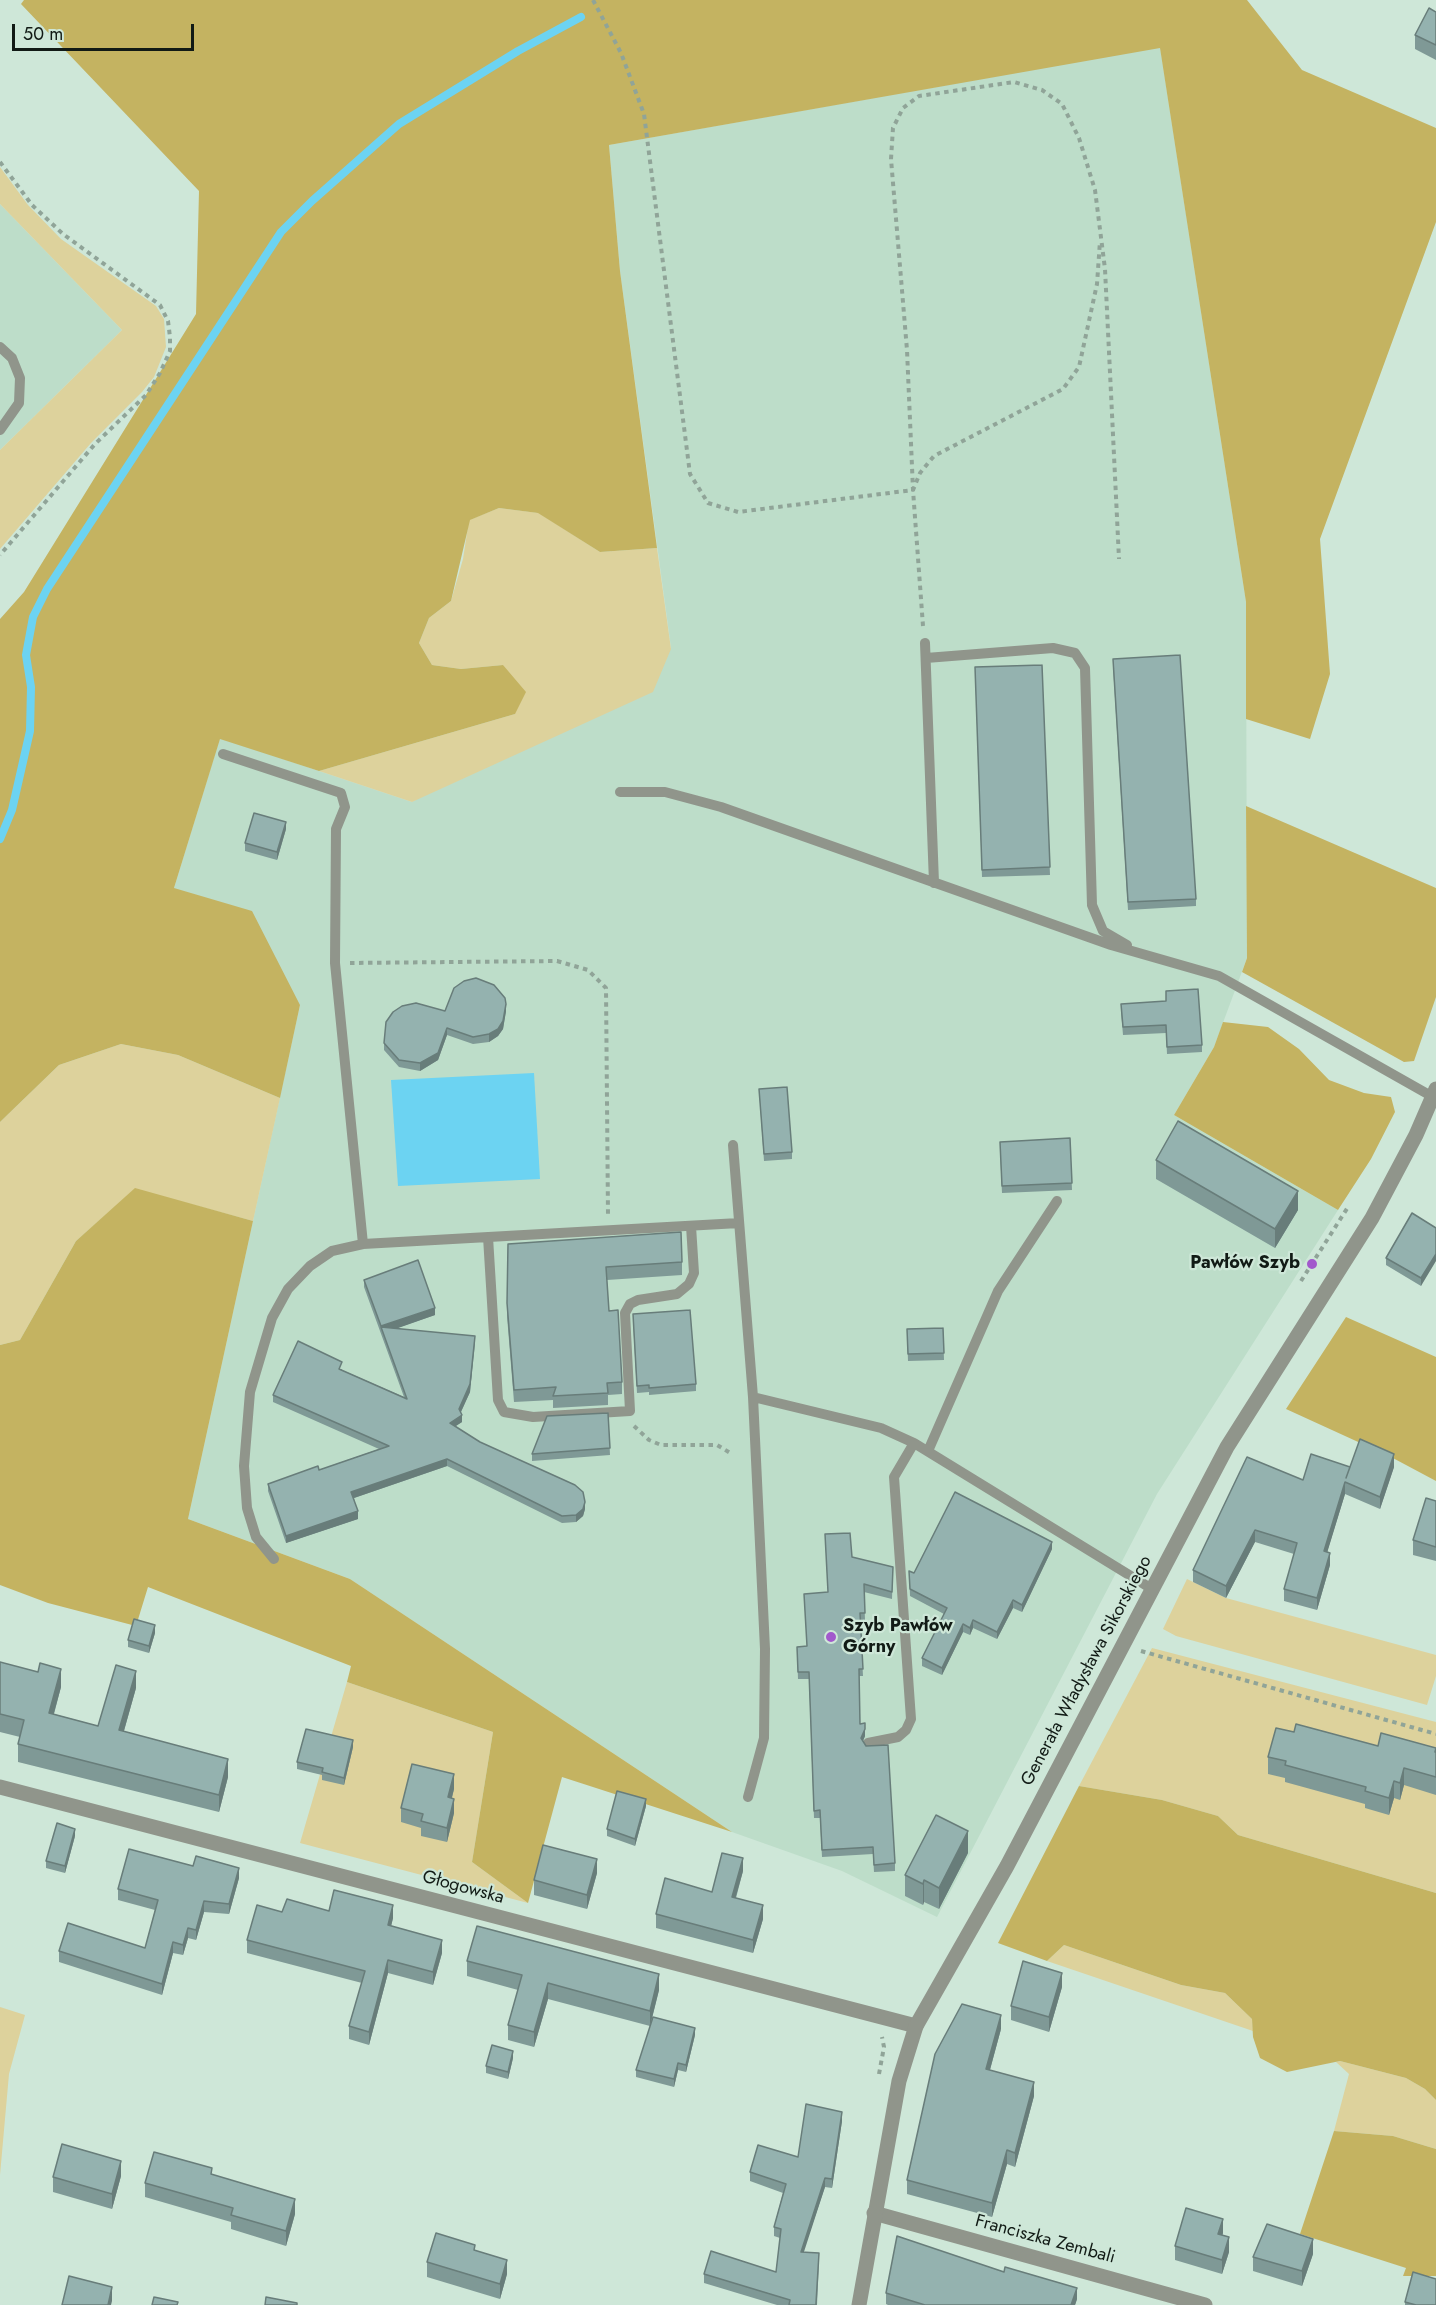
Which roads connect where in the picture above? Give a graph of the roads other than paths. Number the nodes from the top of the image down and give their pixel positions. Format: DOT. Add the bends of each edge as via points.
graph roads {
  1 [pos="0,347"];
  2 [pos="0,430"];
  3 [pos="925,643"];
  4 [pos="926,658"];
  5 [pos="222,754"];
  6 [pos="620,792"];
  7 [pos="934,883"];
  8 [pos="1140,953"];
  9 [pos="1435,1093"];
  10 [pos="733,1145"];
  11 [pos="1057,1201"];
  12 [pos="739,1223"];
  13 [pos="692,1226"];
  14 [pos="488,1237"];
  15 [pos="363,1244"];
  16 [pos="753,1397"];
  17 [pos="914,1443"];
  18 [pos="928,1451"];
  19 [pos="274,1559"];
  20 [pos="1152,1589"];
  21 [pos="868,1743"];
  22 [pos="0,1787"];
  23 [pos="748,1797"];
  24 [pos="916,2026"];
  25 [pos="874,2213"];
  26 [pos="859,2305"];
  27 [pos="1205,2305"];
  1 -- 2 [label="lane" via="12,358 20,378 19,403"];
  3 -- 4 [label="lane"];
  4 -- 7 [label="lane"];
  4 -- 8 [label="lane" via="1053,648 1075,653 1085,668 1092,905 1103,931"];
  5 -- 15 [label="lane" via="341,793 345,807 336,829 335,963"];
  6 -- 7 [label="lane" via="665,792 721,807"];
  7 -- 8 [label="lane"];
  8 -- 9 [label="lane" via="1219,976"];
  9 -- 20 [label="street, Generała Władysława Sikorskiego" via="1372,1218 1227,1447"];
  10 -- 12 [label="lane"];
  11 -- 18 [label="lane" via="998,1291"];
  12 -- 13 [label="lane"];
  12 -- 16 [label="lane"];
  13 -- 14 [label="lane"];
  13 -- 14 [label="lane" via="694,1274 690,1284 677,1294 638,1300 625,1313 630,1411 533,1417 504,1412 498,1400"];
  14 -- 15 [label="lane"];
  15 -- 19 [label="lane" via="332,1251 310,1266 288,1290 272,1318 260,1353 250,1392 244,1466 247,1508 256,1537"];
  16 -- 17 [label="lane" via="881,1428"];
  16 -- 23 [label="lane" via="766,1696 764,1738"];
  17 -- 18 [label="lane"];
  17 -- 21 [label="lane" via="894,1477 911,1719 898,1737"];
  18 -- 20 [label="lane"];
  20 -- 24 [label="street, Generała Władysława Sikorskiego" via="1007,1866"];
  22 -- 24 [label="street, Głogowska"];
  24 -- 25 [label="street, Generała Władysława Sikorskiego" via="899,2081"];
  25 -- 26 [label="street, Generała Władysława Sikorskiego"];
  25 -- 27 [label="street, Franciszka Zembali"];
}
